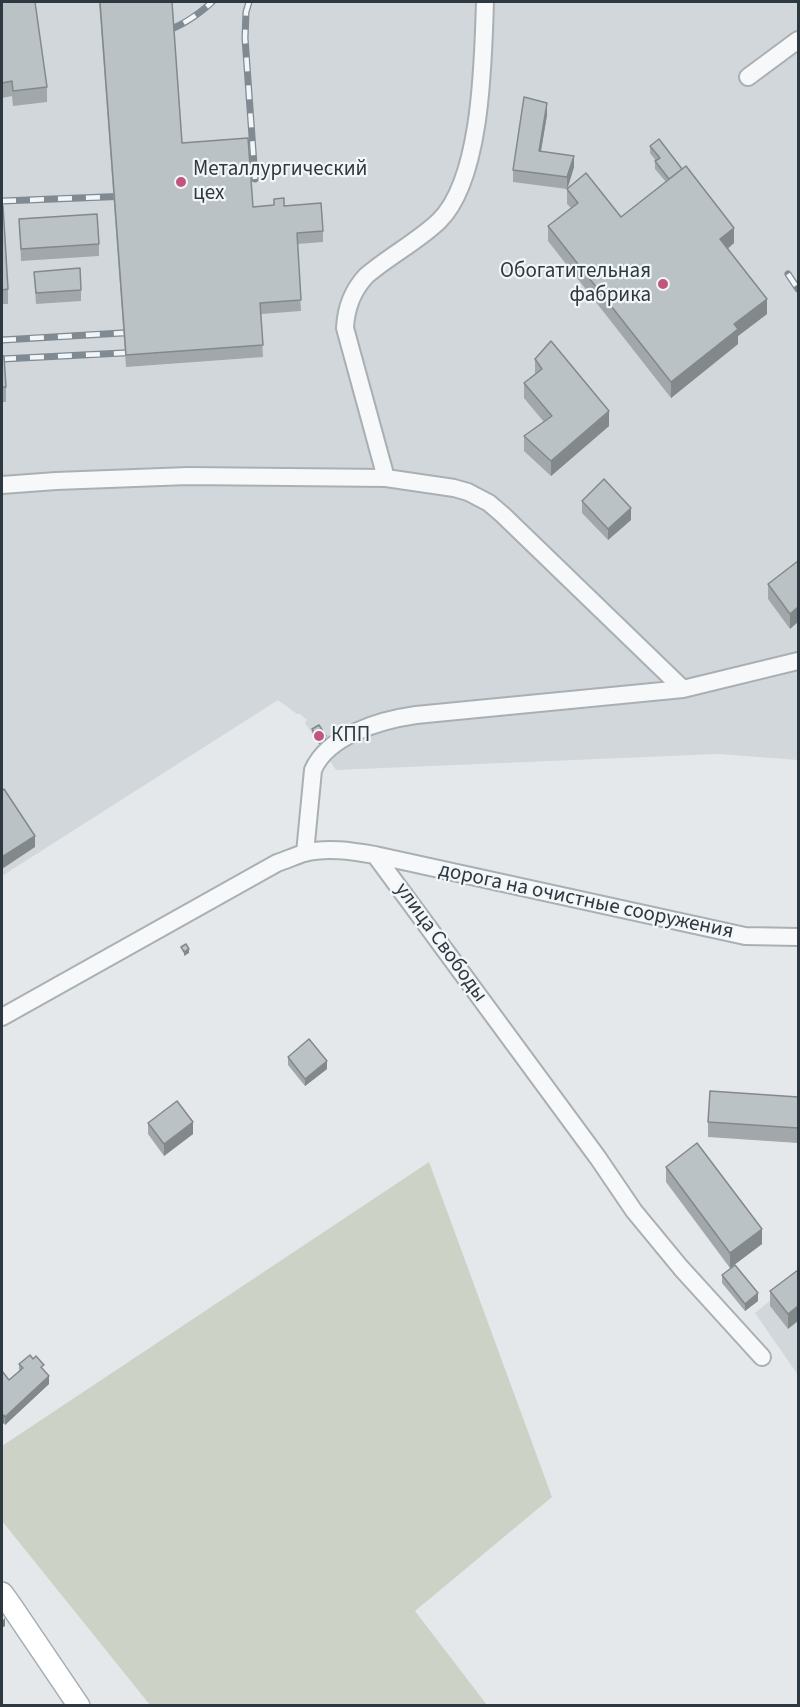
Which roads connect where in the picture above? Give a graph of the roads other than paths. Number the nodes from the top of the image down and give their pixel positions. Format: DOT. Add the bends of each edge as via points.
graph roads {
  1 [pos="485,2"];
  2 [pos="798,40"];
  3 [pos="748,77"];
  4 [pos="386,478"];
  5 [pos="2,485"];
  6 [pos="798,660"];
  7 [pos="683,689"];
  8 [pos="304,853"];
  9 [pos="375,855"];
  10 [pos="798,937"];
  11 [pos="2,1017"];
  12 [pos="762,1357"];
  13 [pos="2,1593"];
  14 [pos="79,1706"];
  1 -- 4 [label="street" via="474,137 459,190 439,221 357,285 348,308 345,328"];
  2 -- 3 [label="street"];
  4 -- 5 [label="street" via="188,476"];
  4 -- 7 [label="street" via="454,488 489,503"];
  6 -- 7 [label="street"];
  7 -- 8 [label="street" via="416,715 375,723 334,745 315,763"];
  8 -- 9 [label="street" via="338,850"];
  8 -- 11 [label="street" via="277,863"];
  9 -- 10 [label="street, дорога на очистные сооружения" via="745,936"];
  9 -- 12 [label="street, улица Свободы" via="634,1210"];
  13 -- 14 [label="main road"];
}
